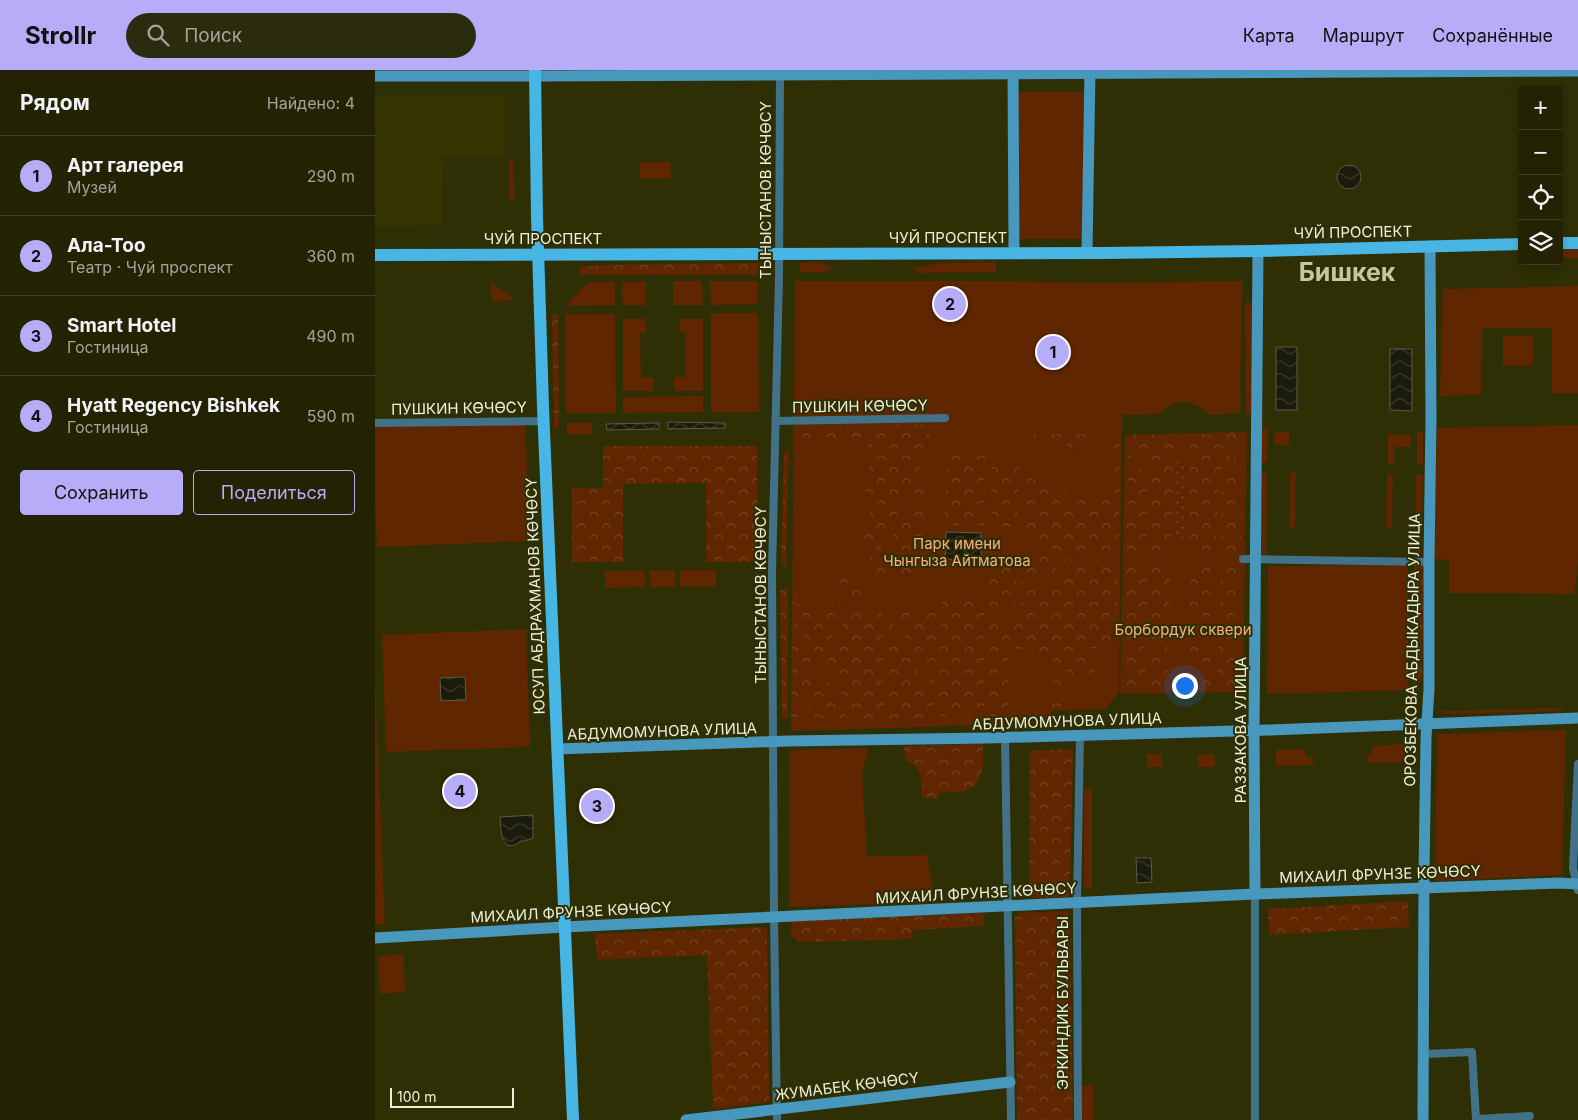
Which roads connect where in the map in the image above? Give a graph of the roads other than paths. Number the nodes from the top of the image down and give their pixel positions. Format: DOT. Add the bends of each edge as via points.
graph roads {
  1 [pos="1266,71"];
  2 [pos="1430,71"];
  3 [pos="1578,71"];
  4 [pos="780,72"];
  5 [pos="1013,72"];
  6 [pos="1090,72"];
  7 [pos="535,73"];
  8 [pos="375,76"];
  9 [pos="1578,242"];
  10 [pos="1563,243"];
  11 [pos="1518,244"];
  12 [pos="1430,246"];
  13 [pos="1258,251"];
  14 [pos="779,253"];
  15 [pos="1014,253"];
  16 [pos="1087,253"];
  17 [pos="375,255"];
  18 [pos="539,255"];
  19 [pos="945,418"];
  20 [pos="544,421"];
  21 [pos="776,421"];
  22 [pos="375,424"];
  23 [pos="1243,559"];
  24 [pos="1255,559"];
  25 [pos="1429,562"];
  26 [pos="1578,718"];
  27 [pos="1427,724"];
  28 [pos="1254,731"];
  29 [pos="1079,735"];
  30 [pos="1005,738"];
  31 [pos="773,742"];
  32 [pos="557,749"];
  33 [pos="1578,764"];
  34 [pos="1576,837"];
  35 [pos="1577,886"];
  36 [pos="1424,888"];
  37 [pos="1255,894"];
  38 [pos="1077,903"];
  39 [pos="1007,906"];
  40 [pos="774,917"];
  41 [pos="564,927"];
  42 [pos="375,938"];
  43 [pos="1424,1054"];
  44 [pos="1010,1082"];
  45 [pos="777,1115"];
  46 [pos="1530,1116"];
  47 [pos="573,1120"];
  48 [pos="686,1120"];
  49 [pos="1011,1120"];
  50 [pos="1078,1120"];
  51 [pos="1255,1120"];
  52 [pos="1423,1120"];
  1 -- 2 [label="street"];
  1 -- 6 [label="street"];
  2 -- 3 [label="street"];
  4 -- 5 [label="street"];
  4 -- 7 [label="street"];
  4 -- 14 [label="street, ТЫНЫСТАНОВ КӨЧӨСҮ"];
  5 -- 6 [label="street"];
  5 -- 15 [label="street"];
  6 -- 16 [label="street"];
  7 -- 8 [label="street"];
  7 -- 18 [label="main road, ЮСУП АБДРАХМАНОВ КӨЧӨСҮ"];
  9 -- 10 [label="main road"];
  11 -- 12 [label="main road, ЧУЙ ПРОСПЕКТ"];
  12 -- 13 [label="main road, ЧУЙ ПРОСПЕКТ"];
  12 -- 25 [label="street, ОРОЗБЕКОВА АБДЫКАДЫРА УЛИЦА"];
  13 -- 16 [label="main road, ЧУЙ ПРОСПЕКТ"];
  13 -- 24 [label="street, РАЗЗАКОВА УЛИЦА"];
  14 -- 15 [label="main road, ЧУЙ ПРОСПЕКТ"];
  14 -- 18 [label="main road, ЧУЙ ПРОСПЕКТ"];
  14 -- 21 [label="street, ТЫНЫСТАНОВ КӨЧӨСҮ"];
  15 -- 16 [label="main road, ЧУЙ ПРОСПЕКТ"];
  17 -- 18 [label="main road, ЧУЙ ПРОСПЕКТ"];
  18 -- 20 [label="main road, ЮСУП АБДРАХМАНОВ КӨЧӨСҮ"];
  19 -- 21 [label="street, ПУШКИН КӨЧӨСҮ"];
  20 -- 22 [label="street, ПУШКИН КӨЧӨСҮ"];
  20 -- 32 [label="main road, ЮСУП АБДРАХМАНОВ КӨЧӨСҮ"];
  21 -- 31 [label="street, ТЫНЫСТАНОВ КӨЧӨСҮ" via="772,572"];
  23 -- 24 [label="street"];
  24 -- 25 [label="street"];
  24 -- 28 [label="street, РАЗЗАКОВА УЛИЦА"];
  25 -- 27 [label="street, ОРОЗБЕКОВА АБДЫКАДЫРА УЛИЦА"];
  26 -- 27 [label="street, АБДУМОМУНОВА УЛИЦА"];
  27 -- 28 [label="street, АБДУМОМУНОВА УЛИЦА"];
  27 -- 36 [label="street, ОРОЗБЕКОВА АБДЫКАДЫРА УЛИЦА"];
  28 -- 29 [label="street, АБДУМОМУНОВА УЛИЦА"];
  28 -- 37 [label="street, РАЗЗАКОВА УЛИЦА"];
  29 -- 30 [label="street, АБДУМОМУНОВА УЛИЦА"];
  29 -- 38 [label="street, ЭРКИНДИК БУЛЬВАРЫ"];
  30 -- 31 [label="street, АБДУМОМУНОВА УЛИЦА"];
  30 -- 39 [label="street"];
  31 -- 32 [label="street, АБДУМОМУНОВА УЛИЦА"];
  31 -- 40 [label="street, ТЫНЫСТАНОВ КӨЧӨСҮ"];
  32 -- 41 [label="main road, ЮСУП АБДРАХМАНОВ КӨЧӨСҮ"];
  33 -- 34 [label="street"];
  34 -- 35 [label="street" via="1573,868"];
  35 -- 36 [label="street, МИХАИЛ ФРУНЗЕ КӨЧӨСҮ"];
  36 -- 37 [label="street, МИХАИЛ ФРУНЗЕ КӨЧӨСҮ"];
  36 -- 43 [label="street, ОРОЗБЕКОВА АБДЫКАДЫРА УЛИЦА"];
  37 -- 38 [label="street, МИХАИЛ ФРУНЗЕ КӨЧӨСҮ"];
  37 -- 51 [label="street, РАЗЗАКОВА УЛИЦА"];
  38 -- 39 [label="street, МИХАИЛ ФРУНЗЕ КӨЧӨСҮ"];
  38 -- 50 [label="street, ЭРКИНДИК БУЛЬВАРЫ"];
  39 -- 40 [label="street, МИХАИЛ ФРУНЗЕ КӨЧӨСҮ"];
  39 -- 44 [label="street"];
  40 -- 41 [label="street, МИХАИЛ ФРУНЗЕ КӨЧӨСҮ"];
  40 -- 45 [label="street, ТЫНЫСТАНОВ КӨЧӨСҮ"];
  41 -- 42 [label="street, МИХАИЛ ФРУНЗЕ КӨЧӨСҮ"];
  41 -- 47 [label="main road, ЮСУП АБДРАХМАНОВ КӨЧӨСҮ"];
  43 -- 46 [label="street" via="1472,1052 1476,1119"];
  43 -- 52 [label="street, ОРОЗБЕКОВА АБДЫКАДЫРА УЛИЦА"];
  44 -- 45 [label="street, ЖУМАБЕК КӨЧӨСҮ"];
  44 -- 49 [label="street"];
  45 -- 48 [label="street, ЖУМАБЕК КӨЧӨСҮ"];
}
